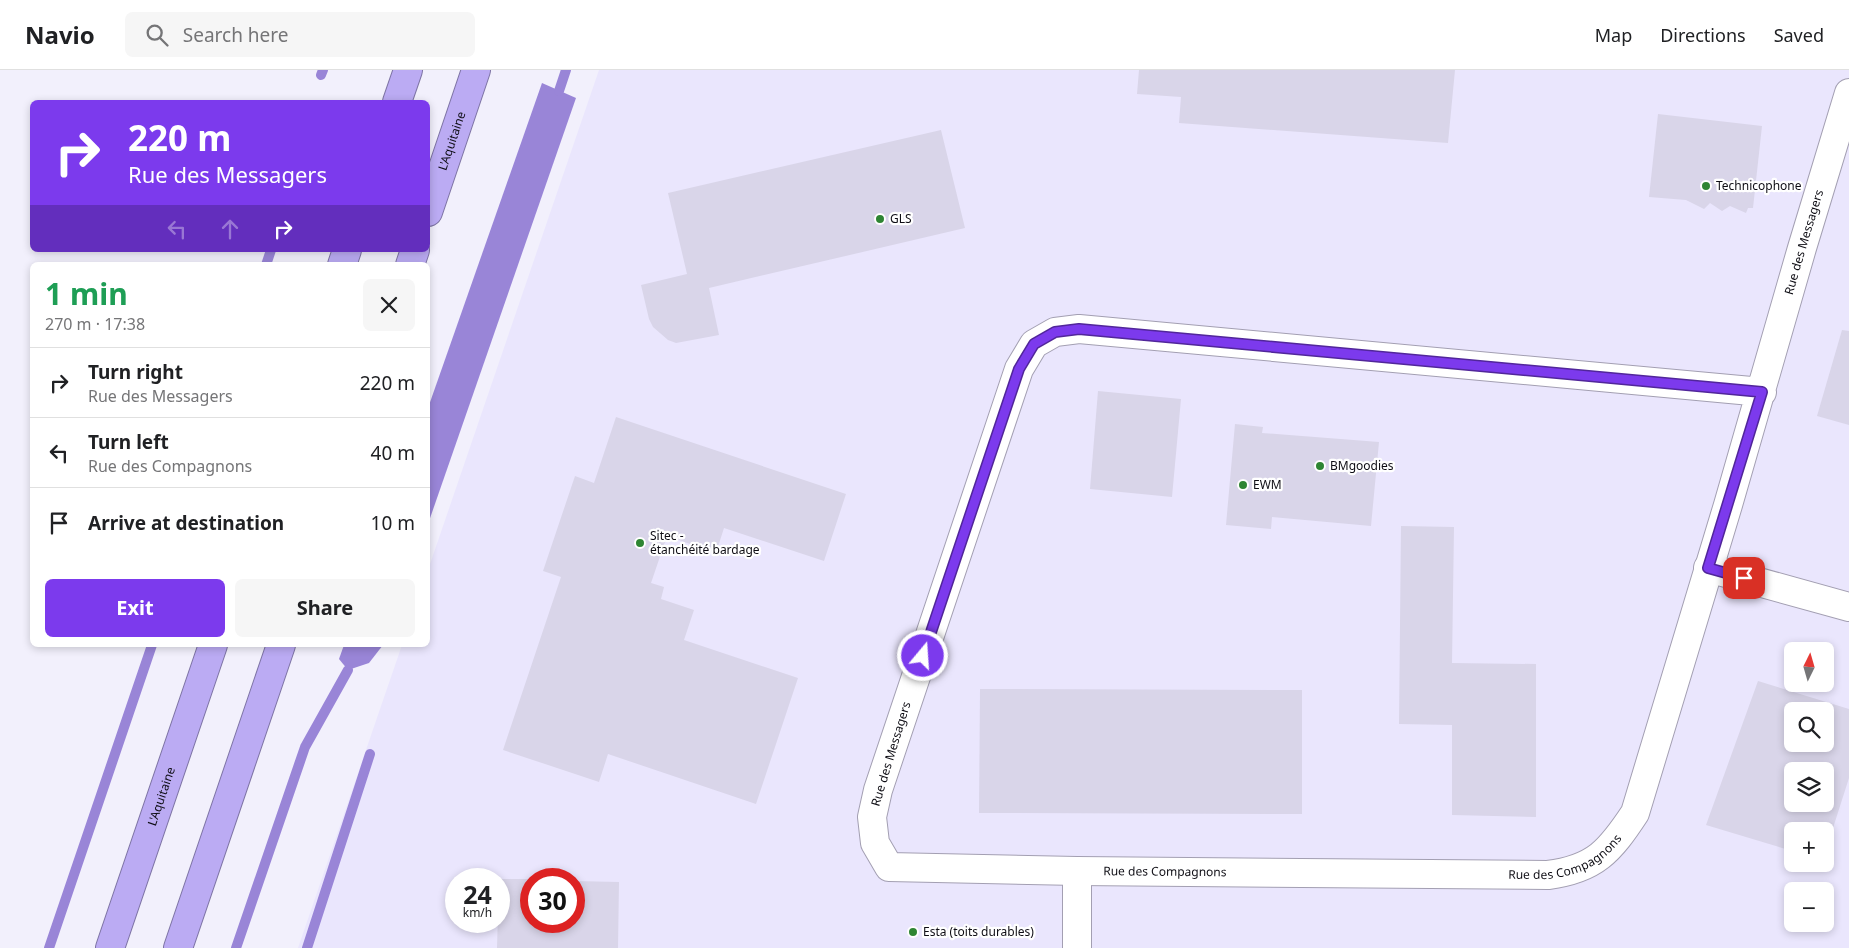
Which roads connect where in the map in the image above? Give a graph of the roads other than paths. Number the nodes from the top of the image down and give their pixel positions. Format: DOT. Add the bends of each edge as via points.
graph roads {
  1 [pos="408,70"];
  2 [pos="476,70"];
  3 [pos="1849,93"];
  4 [pos="398,100"];
  5 [pos="430,206"];
  6 [pos="1762,392"];
  7 [pos="1708,568"];
  8 [pos="1849,607"];
  9 [pos="212,647"];
  10 [pos="280,647"];
  11 [pos="889,867"];
  12 [pos="1077,871"];
  13 [pos="110,948"];
  14 [pos="178,948"];
  15 [pos="1077,948"];
  1 -- 4 [label="highway"];
  2 -- 5 [label="highway, L'Aquitaine"];
  3 -- 6 [label="street, Rue des Messagers"];
  6 -- 7 [label="street, Rue des Messagers"];
  6 -- 11 [label="street, Rue des Messagers" via="1079,329 1055,332 1034,344 1019,369 878,790 872,817 875,842"];
  7 -- 8 [label="street"];
  7 -- 12 [label="street, Rue des Compagnons" via="1635,813 1617,840 1589,864 1569,872 1548,875"];
  9 -- 13 [label="highway, L'Aquitaine"];
  10 -- 14 [label="highway"];
  11 -- 12 [label="street, Rue des Compagnons"];
  12 -- 15 [label="street"];
}
